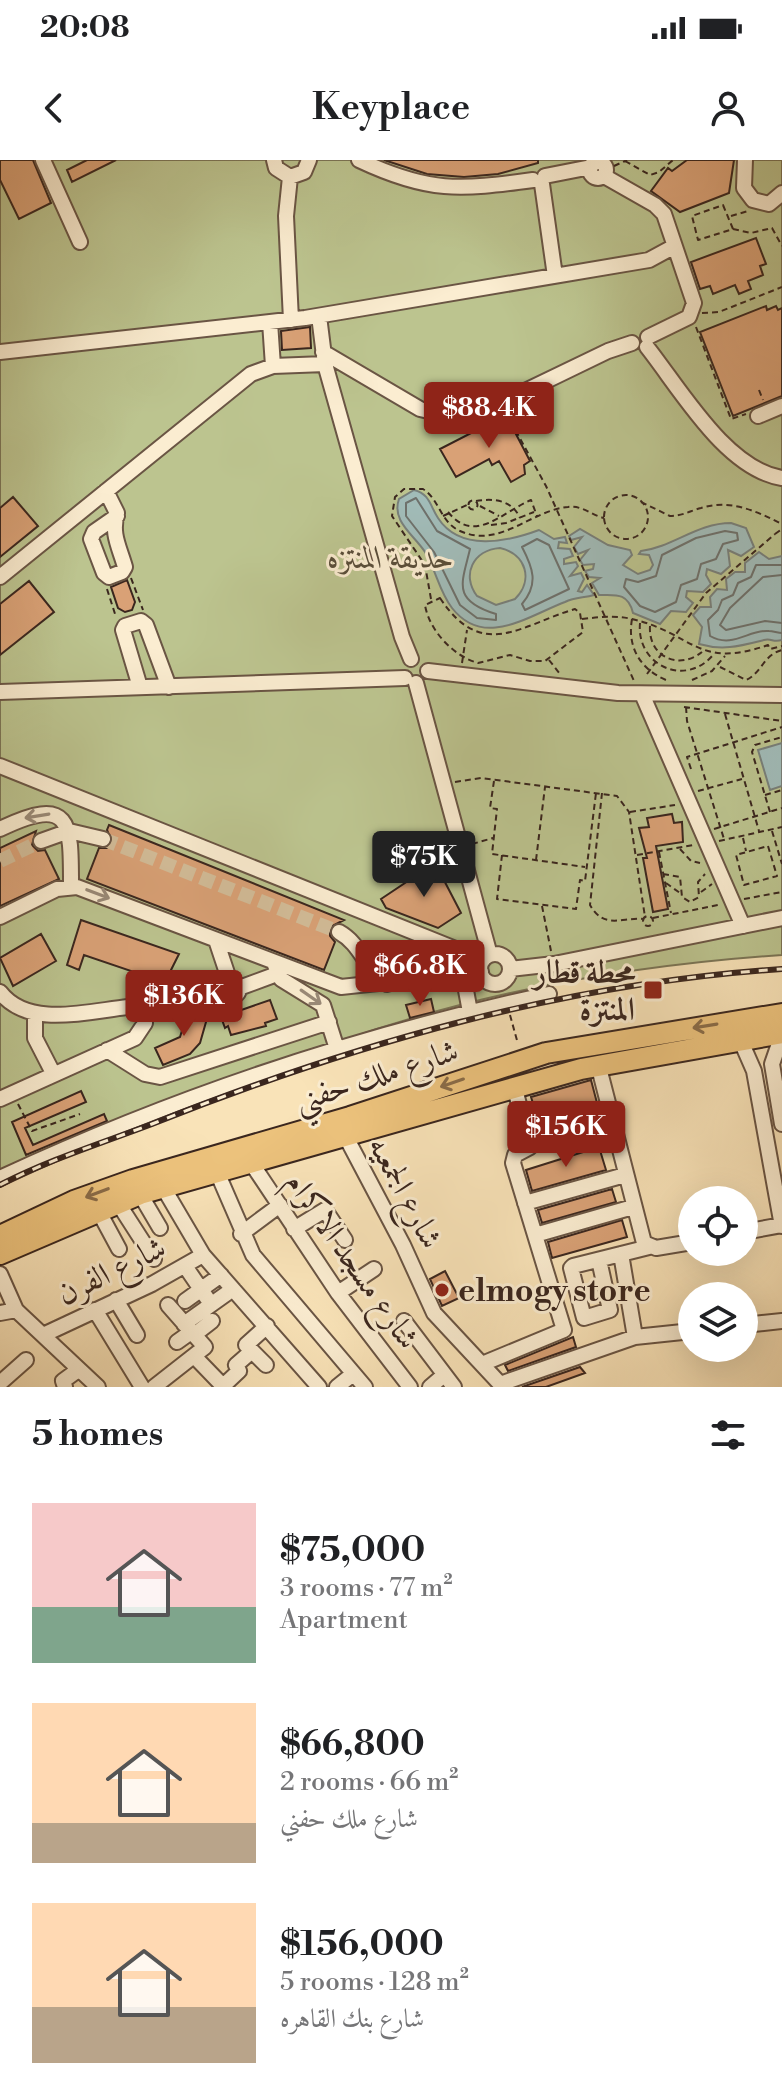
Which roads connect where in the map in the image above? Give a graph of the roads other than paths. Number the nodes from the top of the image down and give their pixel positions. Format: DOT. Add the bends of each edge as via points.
graph roads {
  1 [pos="274,160"];
  2 [pos="309,160"];
  3 [pos="359,160"];
  4 [pos="745,160"];
  5 [pos="46,161"];
  6 [pos="601,167"];
  7 [pos="290,177"];
  8 [pos="540,180"];
  9 [pos="782,193"];
  10 [pos="80,242"];
  11 [pos="673,247"];
  12 [pos="555,276"];
  13 [pos="319,316"];
  14 [pos="291,320"];
  15 [pos="270,322"];
  16 [pos="643,343"];
  17 [pos="0,352"];
  18 [pos="324,358"];
  19 [pos="273,366"];
  20 [pos="782,406"];
  21 [pos="756,414"];
  22 [pos="782,478"];
  23 [pos="106,491"];
  24 [pos="117,516"];
  25 [pos="0,577"];
  26 [pos="411,659"];
  27 [pos="428,671"];
  28 [pos="411,680"];
  29 [pos="140,687"];
  30 [pos="169,687"];
  31 [pos="0,692"];
  32 [pos="639,694"];
  33 [pos="782,695"];
  34 [pos="0,766"];
  35 [pos="2,823"];
  36 [pos="69,831"];
  37 [pos="103,839"];
  38 [pos="41,841"];
  39 [pos="71,887"];
  40 [pos="0,917"];
  41 [pos="782,918"];
  42 [pos="743,926"];
  43 [pos="339,932"];
  44 [pos="216,940"];
  45 [pos="485,962"];
  46 [pos="276,968"];
  47 [pos="463,974"];
  48 [pos="506,975"];
  49 [pos="387,984"];
  50 [pos="0,992"];
  51 [pos="549,994"];
  52 [pos="470,1012"];
  53 [pos="35,1013"];
  54 [pos="782,1014"];
  55 [pos="329,1022"];
  56 [pos="782,1034"];
  57 [pos="740,1039"];
  58 [pos="337,1049"];
  59 [pos="107,1050"];
  60 [pos="546,1053"];
  61 [pos="598,1064"];
  62 [pos="490,1070"];
  63 [pos="53,1073"];
  64 [pos="551,1078"];
  65 [pos="507,1091"];
  66 [pos="4,1099"];
  67 [pos="782,1124"];
  68 [pos="346,1137"];
  69 [pos="252,1164"];
  70 [pos="217,1172"];
  71 [pos="625,1175"];
  72 [pos="0,1178"];
  73 [pos="163,1187"];
  74 [pos="140,1194"];
  75 [pos="525,1203"];
  76 [pos="280,1205"];
  77 [pos="108,1207"];
  78 [pos="633,1207"];
  79 [pos="782,1225"];
  80 [pos="160,1228"];
  81 [pos="294,1229"];
  82 [pos="758,1229"];
  83 [pos="241,1234"];
  84 [pos="535,1235"];
  85 [pos="0,1236"];
  86 [pos="345,1240"];
  87 [pos="678,1244"];
  88 [pos="649,1247"];
  89 [pos="119,1249"];
  90 [pos="0,1254"];
  91 [pos="621,1254"];
  92 [pos="203,1255"];
  93 [pos="154,1259"];
  94 [pos="599,1260"];
  95 [pos="185,1266"];
  96 [pos="374,1269"];
  97 [pos="0,1274"];
  98 [pos="221,1275"];
  99 [pos="233,1289"];
  100 [pos="201,1290"];
  101 [pos="338,1293"];
  102 [pos="116,1300"];
  103 [pos="185,1301"];
  104 [pos="211,1304"];
  105 [pos="168,1305"];
  106 [pos="16,1310"];
  107 [pos="95,1310"];
  108 [pos="0,1313"];
  109 [pos="212,1321"];
  110 [pos="404,1321"];
  111 [pos="782,1321"];
  112 [pos="758,1324"];
  113 [pos="267,1326"];
  114 [pos="190,1330"];
  115 [pos="678,1332"];
  116 [pos="43,1335"];
  117 [pos="137,1335"];
  118 [pos="635,1337"];
  119 [pos="177,1342"];
  120 [pos="252,1351"];
  121 [pos="194,1356"];
  122 [pos="26,1360"];
  123 [pos="125,1361"];
  124 [pos="482,1364"];
  125 [pos="266,1365"];
  126 [pos="78,1370"];
  127 [pos="110,1370"];
  128 [pos="353,1374"];
  129 [pos="449,1381"];
  130 [pos="0,1383"];
  131 [pos="496,1384"];
  132 [pos="315,1385"];
  133 [pos="224,1386"];
  134 [pos="65,1387"];
  135 [pos="98,1387"];
  136 [pos="141,1387"];
  137 [pos="154,1387"];
  138 [pos="337,1387"];
  139 [pos="365,1387"];
  140 [pos="410,1387"];
  141 [pos="430,1387"];
  1 -- 7 [label="street" via="276,168"];
  2 -- 7 [label="street" via="304,172"];
  3 -- 8 [label="street" via="394,176 444,188"];
  4 -- 9 [label="street" via="744,188 758,203 769,204"];
  5 -- 10 [label="street"];
  6 -- 8 [label="street"];
  6 -- 11 [label="street" via="659,207"];
  7 -- 14 [label="street" via="286,235"];
  8 -- 12 [label="street"];
  11 -- 12 [label="street" via="649,260"];
  11 -- 16 [label="street" via="693,299 692,313"];
  12 -- 13 [label="street"];
  13 -- 14 [label="street"];
  13 -- 18 [label="street"];
  14 -- 15 [label="street"];
  15 -- 17 [label="street"];
  15 -- 19 [label="street"];
  16 -- 18 [label="street" via="608,351 459,418 432,414"];
  16 -- 22 [label="street" via="736,457"];
  18 -- 19 [label="street"];
  18 -- 26 [label="street"];
  19 -- 23 [label="street" via="241,381"];
  20 -- 21 [label="street"];
  23 -- 24 [label="street"];
  23 -- 25 [label="street"];
  24 -- 24 [label="street" via="91,536 108,576 124,571 112,531"];
  26 -- 27 [label="street" via="424,662"];
  26 -- 28 [label="street" via="403,667"];
  27 -- 28 [label="street" via="423,681"];
  27 -- 32 [label="street"];
  28 -- 30 [label="street"];
  28 -- 45 [label="street" via="461,848"];
  29 -- 30 [label="street"];
  29 -- 30 [label="street" via="124,627 145,623"];
  29 -- 31 [label="street"];
  32 -- 33 [label="street"];
  32 -- 42 [label="street" via="693,797 702,833"];
  34 -- 45 [label="street"];
  36 -- 35 [label="street, one-way" via="62,820 47,813"];
  36 -- 37 [label="street"];
  36 -- 38 [label="street"];
  36 -- 39 [label="street"];
  39 -- 40 [label="street"];
  39 -- 44 [label="street, one-way"];
  41 -- 42 [label="street"];
  42 -- 48 [label="street"];
  43 -- 49 [label="street"];
  44 -- 46 [label="street"];
  44 -- 46 [label="street" via="234,985"];
  45 -- 47 [label="street"];
  45 -- 48 [label="street" via="505,958"];
  45 -- 48 [label="street" via="487,981"];
  46 -- 49 [label="street" via="341,987"];
  46 -- 55 [label="street, one-way" via="320,1002"];
  47 -- 49 [label="street"];
  47 -- 52 [label="street"];
  50 -- 53 [label="street" via="10,1003"];
  51 -- 52 [label="street"];
  52 -- 58 [label="street"];
  53 -- 59 [label="street" via="128,1007 140,1011 145,1023 141,1034"];
  53 -- 63 [label="street" via="35,1038"];
  54 -- 60 [label="highway, شارع ملك حفني, one-way"];
  55 -- 58 [label="street"];
  55 -- 59 [label="street" via="160,1077 141,1072"];
  56 -- 57 [label="highway, شارع ملك حفني"];
  56 -- 67 [label="street" via="772,1064"];
  57 -- 61 [label="highway, شارع ملك حفني"];
  57 -- 79 [label="street" via="754,1071"];
  58 -- 72 [label="street" via="204,1094"];
  59 -- 63 [label="street"];
  60 -- 62 [label="highway, شارع ملك حفني"];
  60 -- 64 [label="highway" via="539,1071"];
  61 -- 64 [label="highway, شارع ملك حفني"];
  61 -- 71 [label="street"];
  62 -- 65 [label="highway" via="502,1075"];
  62 -- 85 [label="highway, شارع ملك حفني, one-way" via="103,1190"];
  63 -- 66 [label="street"];
  64 -- 65 [label="highway, شارع ملك حفني"];
  65 -- 68 [label="highway, شارع ملك حفني"];
  65 -- 75 [label="street" via="530,1147 513,1159"];
  68 -- 69 [label="highway, شارع ملك حفني"];
  68 -- 124 [label="street, شارع الجمعيه" via="434,1313"];
  69 -- 70 [label="highway, شارع ملك حفني"];
  69 -- 76 [label="street, شارع مسجد الاكرام"];
  70 -- 73 [label="highway, شارع ملك حفني"];
  70 -- 83 [label="street"];
  71 -- 75 [label="street"];
  71 -- 78 [label="street"];
  73 -- 74 [label="highway, شارع ملك حفني"];
  73 -- 92 [label="street"];
  74 -- 77 [label="highway, شارع ملك حفني"];
  74 -- 80 [label="street"];
  75 -- 84 [label="street"];
  76 -- 81 [label="street, شارع مسجد الاكرام"];
  76 -- 83 [label="street"];
  77 -- 89 [label="street"];
  77 -- 90 [label="highway, شارع ملك حفني"];
  77 -- 93 [label="street"];
  78 -- 84 [label="street"];
  78 -- 88 [label="street"];
  79 -- 82 [label="street"];
  81 -- 86 [label="street" via="325,1210"];
  81 -- 101 [label="street, شارع مسجد الاكرام"];
  83 -- 128 [label="street" via="260,1265"];
  84 -- 124 [label="street" via="564,1331"];
  87 -- 88 [label="street"];
  88 -- 91 [label="street"];
  91 -- 94 [label="street"];
  91 -- 118 [label="street"];
  92 -- 95 [label="street, شارع الفرن"];
  92 -- 98 [label="street"];
  95 -- 100 [label="street"];
  95 -- 102 [label="street, شارع الفرن"];
  96 -- 101 [label="street"];
  97 -- 106 [label="street"];
  98 -- 99 [label="street"];
  98 -- 100 [label="street"];
  99 -- 104 [label="street"];
  99 -- 113 [label="street"];
  100 -- 103 [label="street"];
  100 -- 104 [label="street"];
  101 -- 140 [label="street, شارع مسجد الاكرام"];
  102 -- 107 [label="street, شارع الفرن"];
  102 -- 117 [label="street"];
  104 -- 114 [label="street"];
  105 -- 114 [label="street"];
  106 -- 108 [label="street"];
  106 -- 116 [label="street"];
  107 -- 116 [label="street, شارع الفرن"];
  107 -- 123 [label="street"];
  109 -- 114 [label="street"];
  110 -- 129 [label="street"];
  111 -- 112 [label="street"];
  113 -- 120 [label="street" via="247,1343"];
  113 -- 132 [label="street"];
  114 -- 119 [label="street"];
  114 -- 121 [label="street" via="205,1346"];
  115 -- 118 [label="street"];
  116 -- 126 [label="street"];
  118 -- 131 [label="street"];
  120 -- 125 [label="street"];
  120 -- 133 [label="street"];
  121 -- 133 [label="street"];
  121 -- 137 [label="street"];
  122 -- 130 [label="street"];
  123 -- 127 [label="street"];
  123 -- 136 [label="street"];
  124 -- 131 [label="street, شارع الجمعيه"];
  126 -- 134 [label="street" via="63,1381"];
  126 -- 135 [label="street"];
  128 -- 138 [label="street"];
  128 -- 139 [label="street"];
  129 -- 141 [label="street"];
}
